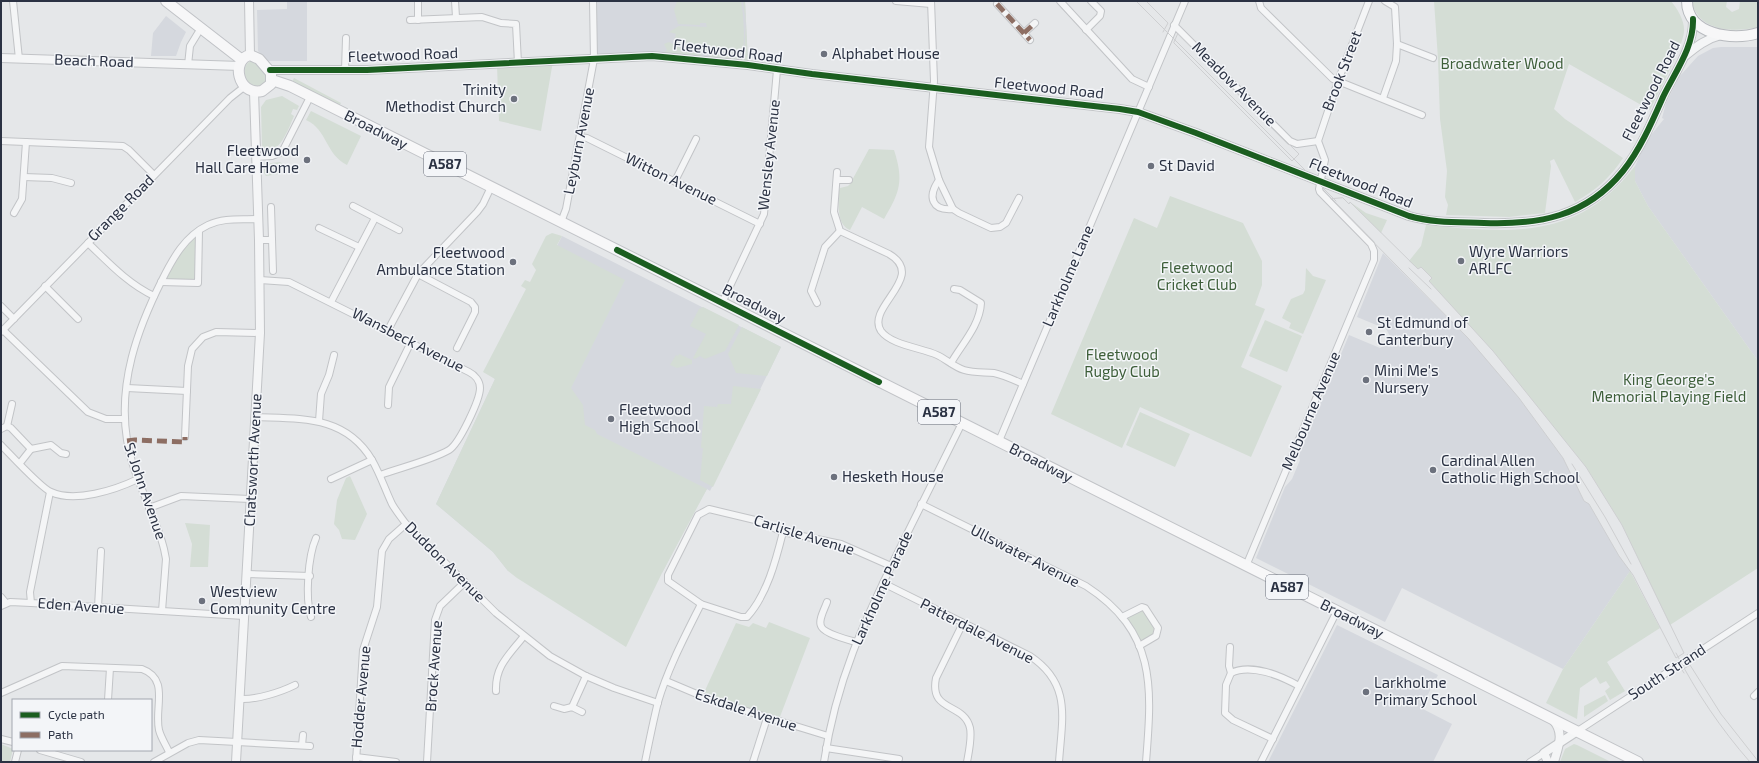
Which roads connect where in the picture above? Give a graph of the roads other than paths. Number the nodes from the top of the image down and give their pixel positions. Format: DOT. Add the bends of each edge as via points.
graph roads {
  1 [pos="13,1"];
  2 [pos="166,1"];
  3 [pos="249,1"];
  4 [pos="418,1"];
  5 [pos="455,1"];
  6 [pos="593,1"];
  7 [pos="896,1"];
  8 [pos="1060,1"];
  9 [pos="1070,1"];
  10 [pos="1091,1"];
  11 [pos="1185,1"];
  12 [pos="1259,1"];
  13 [pos="1369,1"];
  14 [pos="1385,1"];
  15 [pos="931,3"];
  16 [pos="996,4"];
  17 [pos="1396,4"];
  18 [pos="1686,4"];
  19 [pos="1064,6"];
  20 [pos="456,18"];
  21 [pos="1693,19"];
  22 [pos="410,20"];
  23 [pos="418,20"];
  24 [pos="1035,23"];
  25 [pos="1174,25"];
  26 [pos="201,28"];
  27 [pos="1086,30"];
  28 [pos="1024,33"];
  29 [pos="1758,33"];
  30 [pos="1722,35"];
  31 [pos="346,38"];
  32 [pos="1030,40"];
  33 [pos="1397,44"];
  34 [pos="1685,56"];
  35 [pos="1,58"];
  36 [pos="1433,58"];
  37 [pos="19,59"];
  38 [pos="594,59"];
  39 [pos="244,60"];
  40 [pos="518,63"];
  41 [pos="188,65"];
  42 [pos="345,70"];
  43 [pos="777,70"];
  44 [pos="271,75"];
  45 [pos="1338,81"];
  46 [pos="244,87"];
  47 [pos="1148,87"];
  48 [pos="934,88"];
  49 [pos="254,92"];
  50 [pos="310,97"];
  51 [pos="1383,98"];
  52 [pos="1138,112"];
  53 [pos="1422,115"];
  54 [pos="580,137"];
  55 [pos="696,140"];
  56 [pos="1,141"];
  57 [pos="1318,141"];
  58 [pos="26,142"];
  59 [pos="256,157"];
  60 [pos="836,172"];
  61 [pos="154,175"];
  62 [pos="24,177"];
  63 [pos="837,180"];
  64 [pos="849,180"];
  65 [pos="939,180"];
  66 [pos="675,181"];
  67 [pos="1321,181"];
  68 [pos="71,183"];
  69 [pos="491,188"];
  70 [pos="1019,198"];
  71 [pos="353,206"];
  72 [pos="270,207"];
  73 [pos="953,209"];
  74 [pos="14,213"];
  75 [pos="375,218"];
  76 [pos="259,219"];
  77 [pos="561,222"];
  78 [pos="760,224"];
  79 [pos="319,228"];
  80 [pos="399,230"];
  81 [pos="199,231"];
  82 [pos="840,231"];
  83 [pos="260,240"];
  84 [pos="272,240"];
  85 [pos="88,243"];
  86 [pos="359,247"];
  87 [pos="273,271"];
  88 [pos="418,274"];
  89 [pos="260,280"];
  90 [pos="161,282"];
  91 [pos="45,286"];
  92 [pos="954,289"];
  93 [pos="811,291"];
  94 [pos="803,293"];
  95 [pos="154,296"];
  96 [pos="331,302"];
  97 [pos="722,303"];
  98 [pos="817,304"];
  99 [pos="1,306"];
  100 [pos="78,318"];
  101 [pos="14,319"];
  102 [pos="388,330"];
  103 [pos="2,331"];
  104 [pos="260,333"];
  105 [pos="411,342"];
  106 [pos="457,348"];
  107 [pos="334,355"];
  108 [pos="951,363"];
  109 [pos="1023,384"];
  110 [pos="127,388"];
  111 [pos="187,391"];
  112 [pos="12,404"];
  113 [pos="388,405"];
  114 [pos="255,417"];
  115 [pos="125,419"];
  116 [pos="319,421"];
  117 [pos="962,423"];
  118 [pos="4,428"];
  119 [pos="185,438"];
  120 [pos="999,441"];
  121 [pos="1,445"];
  122 [pos="31,449"];
  123 [pos="7,451"];
  124 [pos="66,454"];
  125 [pos="1,456"];
  126 [pos="372,460"];
  127 [pos="20,463"];
  128 [pos="380,475"];
  129 [pos="138,479"];
  130 [pos="331,479"];
  131 [pos="50,492"];
  132 [pos="250,499"];
  133 [pos="921,504"];
  134 [pos="150,508"];
  135 [pos="406,524"];
  136 [pos="783,532"];
  137 [pos="316,538"];
  138 [pos="102,551"];
  139 [pos="891,566"];
  140 [pos="1246,566"];
  141 [pos="246,574"];
  142 [pos="310,576"];
  143 [pos="465,582"];
  144 [pos="883,583"];
  145 [pos="1,597"];
  146 [pos="827,602"];
  147 [pos="30,603"];
  148 [pos="4,604"];
  149 [pos="701,604"];
  150 [pos="98,607"];
  151 [pos="162,611"];
  152 [pos="1337,611"];
  153 [pos="1758,613"];
  154 [pos="244,616"];
  155 [pos="311,617"];
  156 [pos="1122,617"];
  157 [pos="963,623"];
  158 [pos="524,636"];
  159 [pos="856,642"];
  160 [pos="1139,646"];
  161 [pos="1230,647"];
  162 [pos="110,668"];
  163 [pos="1231,673"];
  164 [pos="586,676"];
  165 [pos="666,681"];
  166 [pos="295,685"];
  167 [pos="1299,686"];
  168 [pos="496,690"];
  169 [pos="1,693"];
  170 [pos="108,699"];
  171 [pos="240,699"];
  172 [pos="658,703"];
  173 [pos="554,706"];
  174 [pos="572,708"];
  175 [pos="582,712"];
  176 [pos="767,718"];
  177 [pos="1553,720"];
  178 [pos="1576,732"];
  179 [pos="303,735"];
  180 [pos="828,736"];
  181 [pos="1,739"];
  182 [pos="1273,739"];
  183 [pos="237,741"];
  184 [pos="12,742"];
  185 [pos="1559,744"];
  186 [pos="302,745"];
  187 [pos="310,746"];
  188 [pos="826,748"];
  189 [pos="18,751"];
  190 [pos="43,751"];
  191 [pos="169,752"];
  192 [pos="1544,753"];
  193 [pos="356,759"];
  194 [pos="899,759"];
  195 [pos="15,762"];
  196 [pos="81,762"];
  197 [pos="154,762"];
  198 [pos="236,762"];
  199 [pos="396,762"];
  200 [pos="428,762"];
  201 [pos="645,762"];
  202 [pos="753,762"];
  203 [pos="824,762"];
  204 [pos="967,762"];
  205 [pos="1059,762"];
  206 [pos="1146,762"];
  207 [pos="1261,762"];
  208 [pos="1530,762"];
  209 [pos="1548,762"];
  210 [pos="1554,762"];
  211 [pos="1638,762"];
  1 -- 37 [label="street"];
  2 -- 26 [label="main road, A587"];
  3 -- 39 [label="street"];
  4 -- 23 [label="street"];
  5 -- 20 [label="street"];
  6 -- 38 [label="street, Leyburn Avenue"];
  7 -- 15 [label="street"];
  8 -- 19 [label="street"];
  9 -- 19 [label="street"];
  10 -- 27 [label="street" via="1100,11 1100,16"];
  11 -- 25 [label="street, Larkholme Lane"];
  12 -- 45 [label="street" via="1261,8"];
  13 -- 45 [label="street, Brook Street"];
  14 -- 17 [label="street"];
  15 -- 48 [label="street"];
  16 -- 28 [label="street"];
  17 -- 33 [label="street"];
  18 -- 21 [label="main road"];
  19 -- 27 [label="street"];
  20 -- 23 [label="street"];
  20 -- 40 [label="street" via="482,16 501,23 516,24"];
  21 -- 30 [label="main road" via="1708,30"];
  21 -- 34 [label="street, Fleetwood Road" via="1692,34"];
  22 -- 23 [label="street"];
  24 -- 28 [label="street"];
  25 -- 47 [label="street, Larkholme Lane"];
  25 -- 57 [label="street, Meadow Avenue" via="1294,143"];
  26 -- 39 [label="main road, A587"];
  26 -- 41 [label="street" via="190,46"];
  27 -- 47 [label="street" via="1132,79"];
  28 -- 32 [label="street"];
  29 -- 30 [label="main road"];
  30 -- 34 [label="street, Fleetwood Road" via="1701,43"];
  31 -- 42 [label="street"];
  33 -- 36 [label="street"];
  33 -- 51 [label="street" via="1396,61"];
  34 -- 67 [label="street, Fleetwood Road" via="1622,172 1594,197 1556,217 1524,224 1415,218"];
  35 -- 37 [label="street, Beach Road"];
  37 -- 41 [label="street, Beach Road"];
  38 -- 40 [label="street, Fleetwood Road"];
  38 -- 43 [label="street, Fleetwood Road" via="652,56"];
  38 -- 54 [label="street, Leyburn Avenue"];
  39 -- 41 [label="street, Beach Road"];
  39 -- 44 [label="main road, A587" via="259,59"];
  39 -- 46 [label="main road" via="241,80"];
  40 -- 42 [label="street, Fleetwood Road"];
  42 -- 44 [label="street, Fleetwood Road"];
  43 -- 48 [label="street, Fleetwood Road"];
  43 -- 78 [label="street, Wensley Avenue" via="764,214"];
  44 -- 49 [label="main road" via="266,89"];
  44 -- 50 [label="main road, Broadway / A587"];
  45 -- 51 [label="street"];
  45 -- 57 [label="street, Brook Street"];
  46 -- 49 [label="main road"];
  46 -- 61 [label="street, Grange Road"];
  47 -- 52 [label="street, Larkholme Lane"];
  48 -- 52 [label="street, Fleetwood Road"];
  48 -- 65 [label="street" via="929,147"];
  49 -- 59 [label="street, Chatsworth Avenue"];
  50 -- 59 [label="street" via="282,152 272,156"];
  50 -- 69 [label="main road, Broadway / A587"];
  51 -- 53 [label="street"];
  52 -- 67 [label="street, Fleetwood Road"];
  52 -- 109 [label="street, Larkholme Lane"];
  54 -- 66 [label="street, Witton Avenue" via="587,138"];
  54 -- 77 [label="street, Leyburn Avenue" via="566,210"];
  55 -- 66 [label="street"];
  56 -- 58 [label="street"];
  57 -- 67 [label="street" via="1325,160"];
  58 -- 61 [label="street" via="123,146"];
  58 -- 62 [label="street"];
  59 -- 76 [label="street, Chatsworth Avenue"];
  60 -- 63 [label="street"];
  61 -- 85 [label="street, Grange Road"];
  62 -- 68 [label="street" via="52,178"];
  62 -- 74 [label="street" via="22,199"];
  63 -- 64 [label="street"];
  63 -- 82 [label="street" via="834,212"];
  65 -- 73 [label="street"];
  65 -- 73 [label="street" via="932,195 934,202 940,208"];
  66 -- 78 [label="street, Witton Avenue"];
  67 -- 140 [label="street, Melbourne Avenue" via="1320,192 1371,244 1375,255"];
  69 -- 77 [label="main road, Broadway / A587"];
  69 -- 88 [label="street" via="477,212"];
  70 -- 73 [label="street" via="1006,223 1000,227 982,225"];
  71 -- 75 [label="street"];
  72 -- 84 [label="street"];
  75 -- 80 [label="street"];
  75 -- 86 [label="street"];
  76 -- 81 [label="street, St John Avenue" via="224,219"];
  76 -- 83 [label="street, Chatsworth Avenue"];
  77 -- 97 [label="main road, Broadway / A587"];
  78 -- 97 [label="street, Wensley Avenue"];
  79 -- 86 [label="street"];
  81 -- 90 [label="street, St John Avenue" via="180,249"];
  81 -- 90 [label="street" via="198,283"];
  82 -- 93 [label="street" via="825,247"];
  82 -- 108 [label="street" via="889,254 899,264 900,280 879,316 882,331 901,343 929,352"];
  83 -- 84 [label="street"];
  83 -- 89 [label="street, Chatsworth Avenue"];
  84 -- 87 [label="street"];
  85 -- 91 [label="street, Grange Road"];
  85 -- 95 [label="street" via="126,279"];
  86 -- 96 [label="street"];
  88 -- 102 [label="street"];
  88 -- 106 [label="street" via="471,302 475,307 475,312"];
  89 -- 96 [label="street, Wansbeck Avenue" via="289,282"];
  89 -- 104 [label="street, Chatsworth Avenue"];
  90 -- 95 [label="street, St John Avenue"];
  91 -- 100 [label="street"];
  91 -- 101 [label="street, Grange Road"];
  92 -- 108 [label="street" via="976,298 981,307 977,321"];
  93 -- 94 [label="street"];
  93 -- 98 [label="street"];
  95 -- 110 [label="street, St John Avenue" via="136,338"];
  96 -- 102 [label="street, Wansbeck Avenue"];
  97 -- 117 [label="main road, Broadway / A587"];
  99 -- 101 [label="street"];
  101 -- 103 [label="street, Grange Road"];
  102 -- 105 [label="street, Wansbeck Avenue"];
  103 -- 115 [label="street" via="88,412 106,419"];
  104 -- 111 [label="street" via="216,332 203,338 192,349 189,358"];
  104 -- 114 [label="street, Chatsworth Avenue"];
  105 -- 113 [label="street" via="389,387"];
  105 -- 128 [label="street, Wansbeck Avenue" via="472,374 479,382 480,394 450,450"];
  107 -- 116 [label="street" via="321,394"];
  108 -- 109 [label="street" via="963,369 995,373"];
  109 -- 120 [label="street, Larkholme Lane"];
  110 -- 111 [label="street"];
  110 -- 115 [label="street, St John Avenue"];
  111 -- 119 [label="street"];
  112 -- 118 [label="street"];
  114 -- 116 [label="street, Duddon Avenue"];
  114 -- 132 [label="street, Chatsworth Avenue"];
  115 -- 129 [label="street, St John Avenue" via="130,455"];
  116 -- 126 [label="street, Duddon Avenue" via="353,437"];
  117 -- 120 [label="main road, Broadway / A587"];
  117 -- 133 [label="street, Larkholme Parade"];
  118 -- 122 [label="street" via="11,428"];
  120 -- 140 [label="main road, Broadway / A587"];
  121 -- 123 [label="street"];
  122 -- 124 [label="street" via="51,444"];
  122 -- 127 [label="street"];
  123 -- 125 [label="street"];
  123 -- 127 [label="street"];
  126 -- 128 [label="street, Duddon Avenue"];
  126 -- 130 [label="street"];
  127 -- 131 [label="street"];
  128 -- 135 [label="street, Duddon Avenue" via="392,504"];
  129 -- 131 [label="street" via="114,490 87,495"];
  129 -- 134 [label="street, St John Avenue"];
  131 -- 147 [label="street, Eden Avenue" via="29,596"];
  132 -- 134 [label="street" via="181,496"];
  132 -- 141 [label="street, Chatsworth Avenue"];
  133 -- 139 [label="street, Larkholme Parade"];
  133 -- 156 [label="street, Ullswater Avenue" via="1086,586 1110,604"];
  134 -- 151 [label="street, St John Avenue" via="166,559"];
  135 -- 143 [label="street, Duddon Avenue"];
  135 -- 193 [label="street, Hodder Avenue" via="389,539 382,551 377,607 362,650"];
  136 -- 139 [label="street, Carlisle Avenue" via="841,544"];
  136 -- 149 [label="street" via="771,574 747,617"];
  136 -- 149 [label="street, Carlisle Avenue" via="755,520 715,509 703,511 698,515 668,575 668,581"];
  137 -- 142 [label="street" via="311,548"];
  138 -- 150 [label="street"];
  139 -- 144 [label="street, Larkholme Parade"];
  140 -- 152 [label="main road, Broadway / A587"];
  141 -- 142 [label="street"];
  141 -- 154 [label="street, Chatsworth Avenue"];
  142 -- 155 [label="street" via="308,607"];
  143 -- 158 [label="street, Duddon Avenue"];
  143 -- 200 [label="street, Brock Avenue" via="437,612"];
  144 -- 157 [label="street, Patterdale Avenue"];
  144 -- 159 [label="street, Larkholme Parade"];
  145 -- 148 [label="street"];
  146 -- 159 [label="street" via="820,626 824,630"];
  147 -- 148 [label="street"];
  147 -- 150 [label="street, Eden Avenue"];
  149 -- 165 [label="street"];
  150 -- 151 [label="street, Eden Avenue"];
  151 -- 154 [label="street, Eden Avenue"];
  152 -- 167 [label="street"];
  152 -- 177 [label="main road, Broadway / A587"];
  153 -- 178 [label="street, South Strand"];
  154 -- 171 [label="street, Chatsworth Avenue"];
  156 -- 160 [label="street, Ullswater Avenue"];
  156 -- 160 [label="street" via="1142,607 1158,628 1156,636"];
  157 -- 204 [label="street" via="934,686 938,699 967,720 970,733"];
  157 -- 205 [label="street, Patterdale Avenue" via="1030,656 1048,670 1055,680 1060,689 1063,712"];
  158 -- 164 [label="street, Duddon Avenue" via="550,656"];
  158 -- 168 [label="street" via="498,669 495,677"];
  159 -- 180 [label="street, Larkholme Parade" via="839,690"];
  160 -- 206 [label="street, Ullswater Avenue" via="1150,682"];
  161 -- 163 [label="street"];
  162 -- 169 [label="street" via="62,666"];
  162 -- 170 [label="street"];
  162 -- 191 [label="street" via="142,669 156,678 159,688 159,730"];
  163 -- 167 [label="street" via="1238,670 1258,671"];
  163 -- 182 [label="street" via="1226,685 1226,713 1233,720"];
  164 -- 172 [label="street, Duddon Avenue"];
  164 -- 174 [label="street"];
  165 -- 172 [label="street"];
  165 -- 176 [label="street, Eskdale Avenue" via="711,700"];
  166 -- 171 [label="street" via="278,693"];
  167 -- 182 [label="street"];
  171 -- 183 [label="street, Chatsworth Avenue"];
  172 -- 201 [label="street"];
  173 -- 174 [label="street"];
  174 -- 175 [label="street"];
  176 -- 180 [label="street, Eskdale Avenue"];
  176 -- 202 [label="street"];
  177 -- 178 [label="main road, Broadway / A587"];
  177 -- 185 [label="street" via="1560,731"];
  178 -- 185 [label="street"];
  178 -- 211 [label="main road, Broadway / A587"];
  179 -- 186 [label="street"];
  180 -- 188 [label="street, Larkholme Parade"];
  181 -- 184 [label="street"];
  182 -- 207 [label="street"];
  183 -- 186 [label="street"];
  183 -- 191 [label="street" via="199,740"];
  183 -- 198 [label="street, Chatsworth Avenue"];
  185 -- 192 [label="street"];
  185 -- 210 [label="street"];
  186 -- 187 [label="street"];
  188 -- 194 [label="street"];
  188 -- 203 [label="street, Larkholme Parade"];
  189 -- 195 [label="street"];
  190 -- 196 [label="street"];
  191 -- 197 [label="street"];
  192 -- 208 [label="street"];
  192 -- 209 [label="street"];
  193 -- 199 [label="street"];
}
